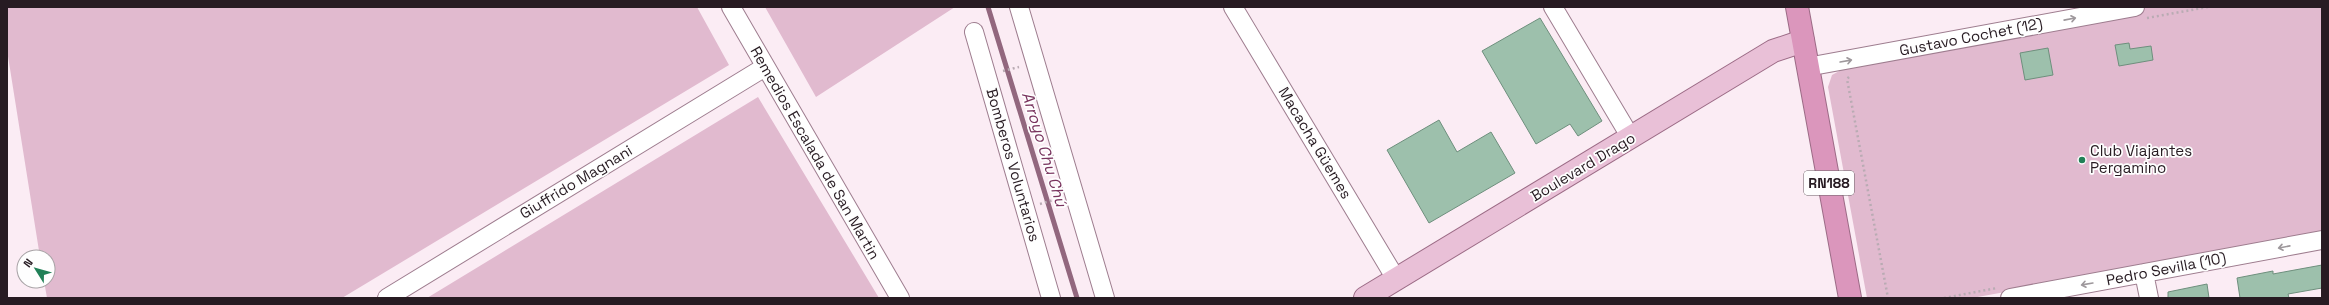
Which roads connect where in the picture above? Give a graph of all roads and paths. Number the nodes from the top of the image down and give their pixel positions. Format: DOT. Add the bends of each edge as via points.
graph roads {
  1 [pos="731,7"];
  2 [pos="1019,7"];
  3 [pos="1233,7"];
  4 [pos="1553,7"];
  5 [pos="1797,7"];
  6 [pos="2135,7"];
  7 [pos="974,32"];
  8 [pos="1803,41"];
  9 [pos="1850,60"];
  10 [pos="765,67"];
  11 [pos="1018,67"];
  12 [pos="1807,68"];
  13 [pos="997,73"];
  14 [pos="1631,138"];
  15 [pos="1056,199"];
  16 [pos="1035,205"];
  17 [pos="2322,240"];
  18 [pos="2144,274"];
  19 [pos="1396,279"];
  20 [pos="387,298"];
  21 [pos="900,298"];
  22 [pos="1051,298"];
  23 [pos="1104,298"];
  24 [pos="1365,298"];
  25 [pos="1850,298"];
  26 [pos="1888,298"];
  27 [pos="2010,298"];
  28 [pos="2149,298"];
  1 -- 10 [label="street, Remedios Escalada de San Martin"];
  2 -- 23 [label="street"];
  3 -- 19 [label="street, Macacha Güemes"];
  4 -- 14 [label="street"];
  5 -- 8 [label="highway, RN188"];
  9 -- 6 [label="street, Gustavo Cochet (12), one-way"];
  7 -- 22 [label="street, Bomberos Voluntarios"];
  8 -- 12 [label="highway, RN188"];
  8 -- 14 [label="main road, Boulevard Drago" via="1773,51"];
  12 -- 9 [label="street, Gustavo Cochet (12), one-way"];
  9 -- 26 [label="path" via="1853,72 1847,79"];
  10 -- 20 [label="street, Giuffrido Magnani"];
  10 -- 21 [label="street, Remedios Escalada de San Martin"];
  11 -- 13 [label="path"];
  12 -- 25 [label="highway, RN188"];
  14 -- 19 [label="main road, Boulevard Drago"];
  15 -- 16 [label="path"];
  17 -- 18 [label="street, Pedro Sevilla (10), one-way"];
  18 -- 27 [label="street, Pedro Sevilla (10), one-way"];
  18 -- 28 [label="street"];
  19 -- 24 [label="main road, Boulevard Drago"];
}
